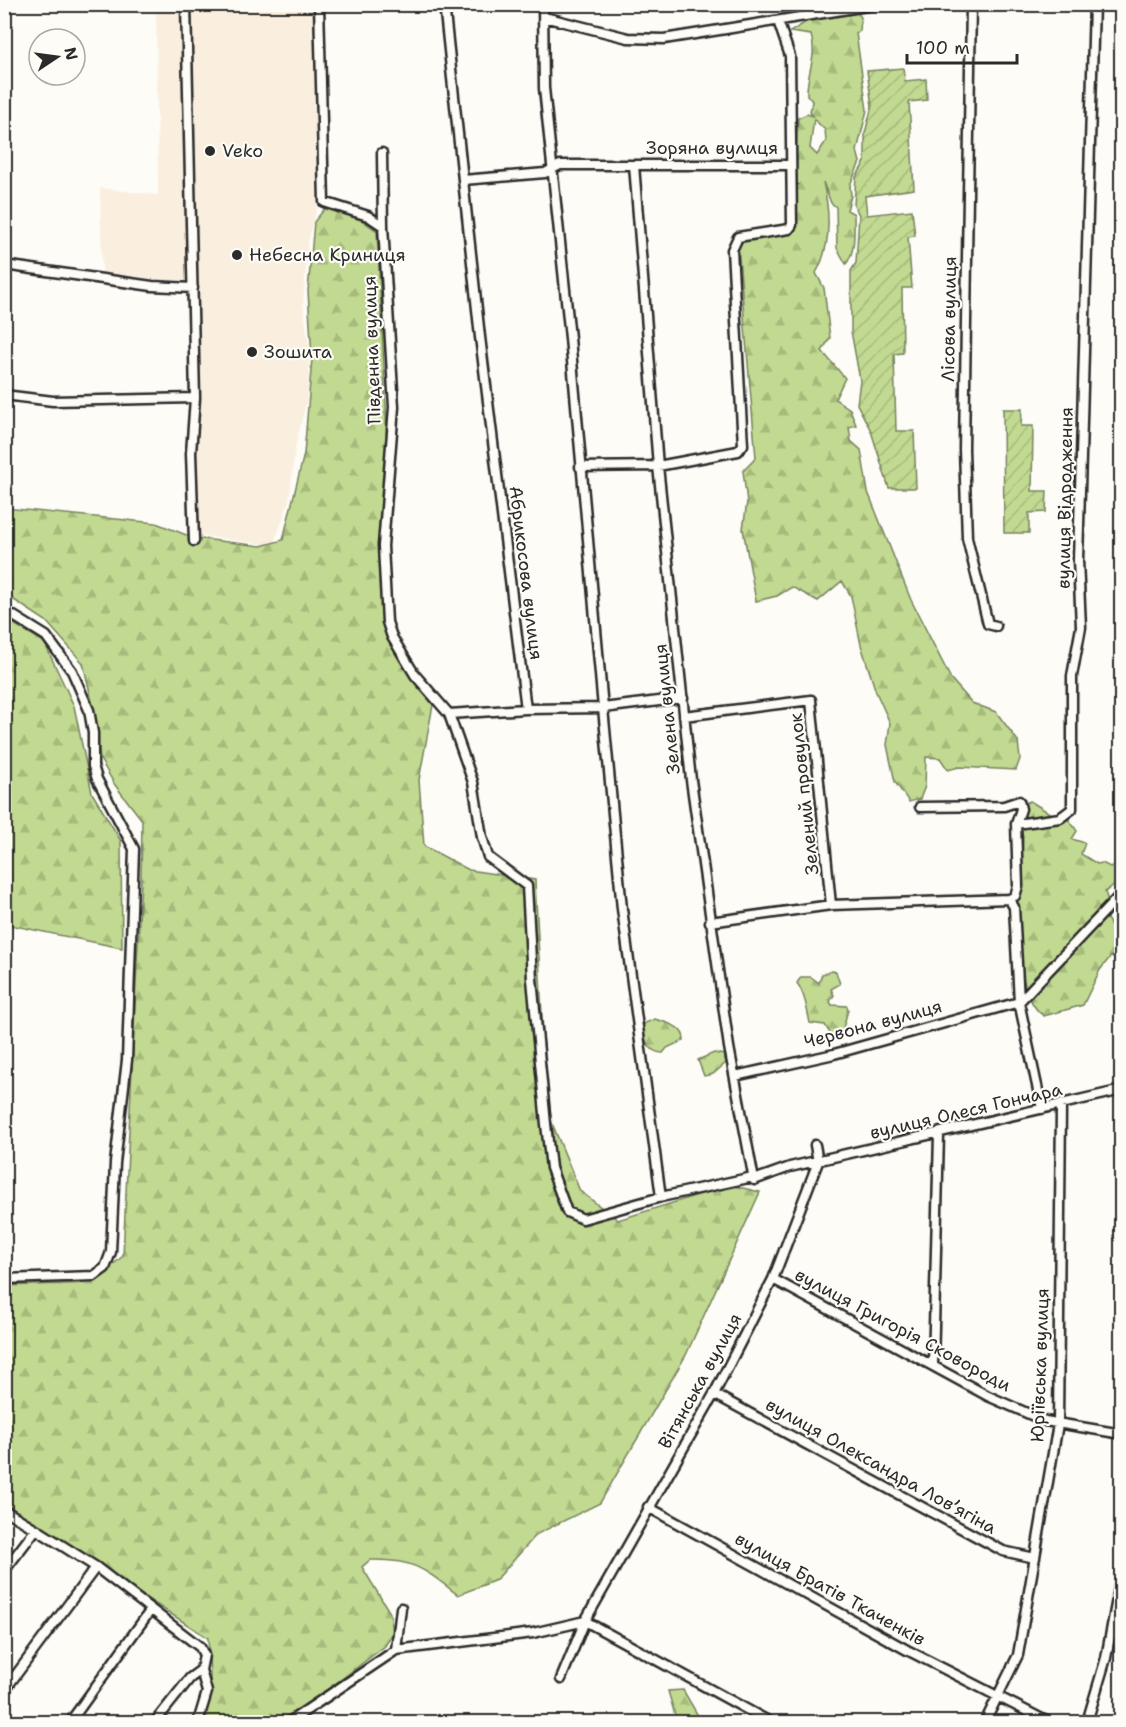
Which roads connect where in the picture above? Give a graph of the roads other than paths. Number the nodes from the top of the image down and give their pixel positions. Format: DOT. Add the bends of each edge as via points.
graph roads {
  1 [pos="186,4"];
  2 [pos="319,4"];
  3 [pos="444,4"];
  4 [pos="543,4"];
  5 [pos="879,4"];
  6 [pos="970,4"];
  7 [pos="1094,4"];
  8 [pos="544,17"];
  9 [pos="778,21"];
  10 [pos="382,153"];
  11 [pos="634,165"];
  12 [pos="790,165"];
  13 [pos="552,168"];
  14 [pos="463,180"];
  15 [pos="383,226"];
  16 [pos="4,265"];
  17 [pos="193,288"];
  18 [pos="4,394"];
  19 [pos="195,398"];
  20 [pos="658,466"];
  21 [pos="580,467"];
  22 [pos="194,541"];
  23 [pos="4,610"];
  24 [pos="996,626"];
  25 [pos="682,698"];
  26 [pos="603,708"];
  27 [pos="526,710"];
  28 [pos="449,714"];
  29 [pos="684,716"];
  30 [pos="920,807"];
  31 [pos="1016,824"];
  32 [pos="1122,893"];
  33 [pos="1009,899"];
  34 [pos="831,905"];
  35 [pos="710,922"];
  36 [pos="1019,1002"];
  37 [pos="735,1076"];
  38 [pos="1122,1090"];
  39 [pos="1061,1106"];
  40 [pos="1042,1109"];
  41 [pos="939,1135"];
  42 [pos="815,1145"];
  43 [pos="818,1162"];
  44 [pos="805,1166"];
  45 [pos="810,1176"];
  46 [pos="753,1177"];
  47 [pos="661,1197"];
  48 [pos="4,1279"];
  49 [pos="773,1279"];
  50 [pos="933,1365"];
  51 [pos="714,1394"];
  52 [pos="1058,1425"];
  53 [pos="1122,1434"];
  54 [pos="648,1507"];
  55 [pos="4,1510"];
  56 [pos="36,1529"];
  57 [pos="1035,1558"];
  58 [pos="96,1567"];
  59 [pos="4,1571"];
  60 [pos="1122,1572"];
  61 [pos="401,1608"];
  62 [pos="150,1611"];
  63 [pos="585,1622"];
  64 [pos="396,1650"];
  65 [pos="201,1670"];
  66 [pos="561,1678"];
  67 [pos="4,1691"];
  68 [pos="998,1699"];
  69 [pos="70,1722"];
  70 [pos="155,1722"];
  71 [pos="198,1722"];
  72 [pos="289,1722"];
  73 [pos="770,1722"];
  74 [pos="985,1722"];
  75 [pos="1048,1722"];
  76 [pos="1088,1722"];
  1 -- 17 [label="street"];
  2 -- 15 [label="street" via="324,202 368,216"];
  3 -- 14 [label="street, Абрикосова вулиця"];
  4 -- 8 [label="street"];
  5 -- 9 [label="street"];
  6 -- 24 [label="street, Лісова вулиця" via="964,449 967,538 988,624"];
  7 -- 31 [label="street, вулиця Відродження" via="1078,560 1081,627 1072,676 1071,809 1060,818"];
  8 -- 9 [label="street" via="628,38 664,39"];
  8 -- 13 [label="street" via="544,88"];
  9 -- 12 [label="street" via="790,56"];
  10 -- 15 [label="street, Південна вулиця"];
  11 -- 12 [label="street, Зоряна вулиця"];
  11 -- 13 [label="street, Зоряна вулиця"];
  11 -- 20 [label="street, Зелена вулиця"];
  12 -- 20 [label="street" via="792,225 789,229 738,237 732,250 743,445 738,451"];
  13 -- 14 [label="street, Зоряна вулиця" via="545,173"];
  13 -- 21 [label="street"];
  14 -- 27 [label="street, Абрикосова вулиця"];
  15 -- 28 [label="street, Південна вулиця" via="394,407 383,546 384,606 392,637 415,675"];
  16 -- 17 [label="street"];
  17 -- 19 [label="street"];
  18 -- 19 [label="street" via="53,401"];
  19 -- 22 [label="street" via="191,453"];
  20 -- 21 [label="street"];
  20 -- 25 [label="street, Зелена вулиця"];
  21 -- 26 [label="street"];
  23 -- 48 [label="street" via="46,636 72,671 89,710 97,779 134,849 127,1060 115,1163 111,1252 105,1268 94,1276"];
  25 -- 26 [label="street"];
  25 -- 29 [label="street, Зелена вулиця"];
  26 -- 27 [label="street"];
  26 -- 47 [label="street" via="621,909"];
  27 -- 28 [label="street"];
  28 -- 47 [label="street" via="473,782 488,857 527,886 551,1168 567,1212 583,1219"];
  29 -- 34 [label="street, Зелений провулок" via="811,700"];
  29 -- 35 [label="street, Зелена вулиця"];
  30 -- 31 [label="street" via="1005,806 1019,801 1021,809"];
  31 -- 33 [label="street" via="1018,886 1015,896"];
  32 -- 36 [label="street"];
  33 -- 34 [label="street"];
  33 -- 36 [label="street" via="1014,907"];
  34 -- 35 [label="street"];
  35 -- 37 [label="street, Зелена вулиця"];
  36 -- 37 [label="street, Червона вулиця" via="834,1054"];
  36 -- 40 [label="street"];
  37 -- 46 [label="street, Зелена вулиця"];
  38 -- 39 [label="street, вулиця Олеся Гончара"];
  39 -- 40 [label="street, вулиця Олеся Гончара"];
  39 -- 52 [label="street, Юріївська вулиця"];
  40 -- 41 [label="street, вулиця Олеся Гончара"];
  41 -- 43 [label="street, вулиця Олеся Гончара"];
  41 -- 50 [label="street"];
  42 -- 43 [label="street"];
  43 -- 44 [label="street"];
  43 -- 45 [label="street, Вітянська вулиця"];
  44 -- 45 [label="street" via="810,1169"];
  44 -- 46 [label="street" via="790,1167 759,1179"];
  45 -- 49 [label="street, Вітянська вулиця"];
  46 -- 47 [label="street"];
  49 -- 50 [label="street, вулиця Григорія Сковороди"];
  49 -- 51 [label="street, Вітянська вулиця"];
  50 -- 52 [label="street, вулиця Григорія Сковороди" via="988,1396"];
  51 -- 54 [label="street, Вітянська вулиця"];
  51 -- 57 [label="street, вулиця Олександра Ловʼягіна" via="1003,1551"];
  52 -- 53 [label="street, вулиця Григорія Сковороди"];
  52 -- 57 [label="street, Юріївська вулиця"];
  54 -- 63 [label="street, Вітянська вулиця"];
  54 -- 68 [label="street, вулиця Братів Ткаченків"];
  55 -- 56 [label="street"];
  56 -- 58 [label="street"];
  56 -- 59 [label="street"];
  57 -- 68 [label="street, Юріївська вулиця" via="1018,1655"];
  58 -- 62 [label="street"];
  58 -- 67 [label="street"];
  60 -- 76 [label="street" via="1106,1658"];
  61 -- 64 [label="street"];
  62 -- 65 [label="street" via="200,1647 204,1655"];
  62 -- 69 [label="street"];
  63 -- 64 [label="street" via="533,1633"];
  63 -- 66 [label="street, Вітянська вулиця"];
  63 -- 73 [label="street"];
  64 -- 72 [label="street"];
  65 -- 70 [label="street"];
  65 -- 71 [label="street" via="207,1692"];
  68 -- 74 [label="street, Юріївська вулиця"];
  68 -- 75 [label="street, вулиця Братів Ткаченків"];
}
